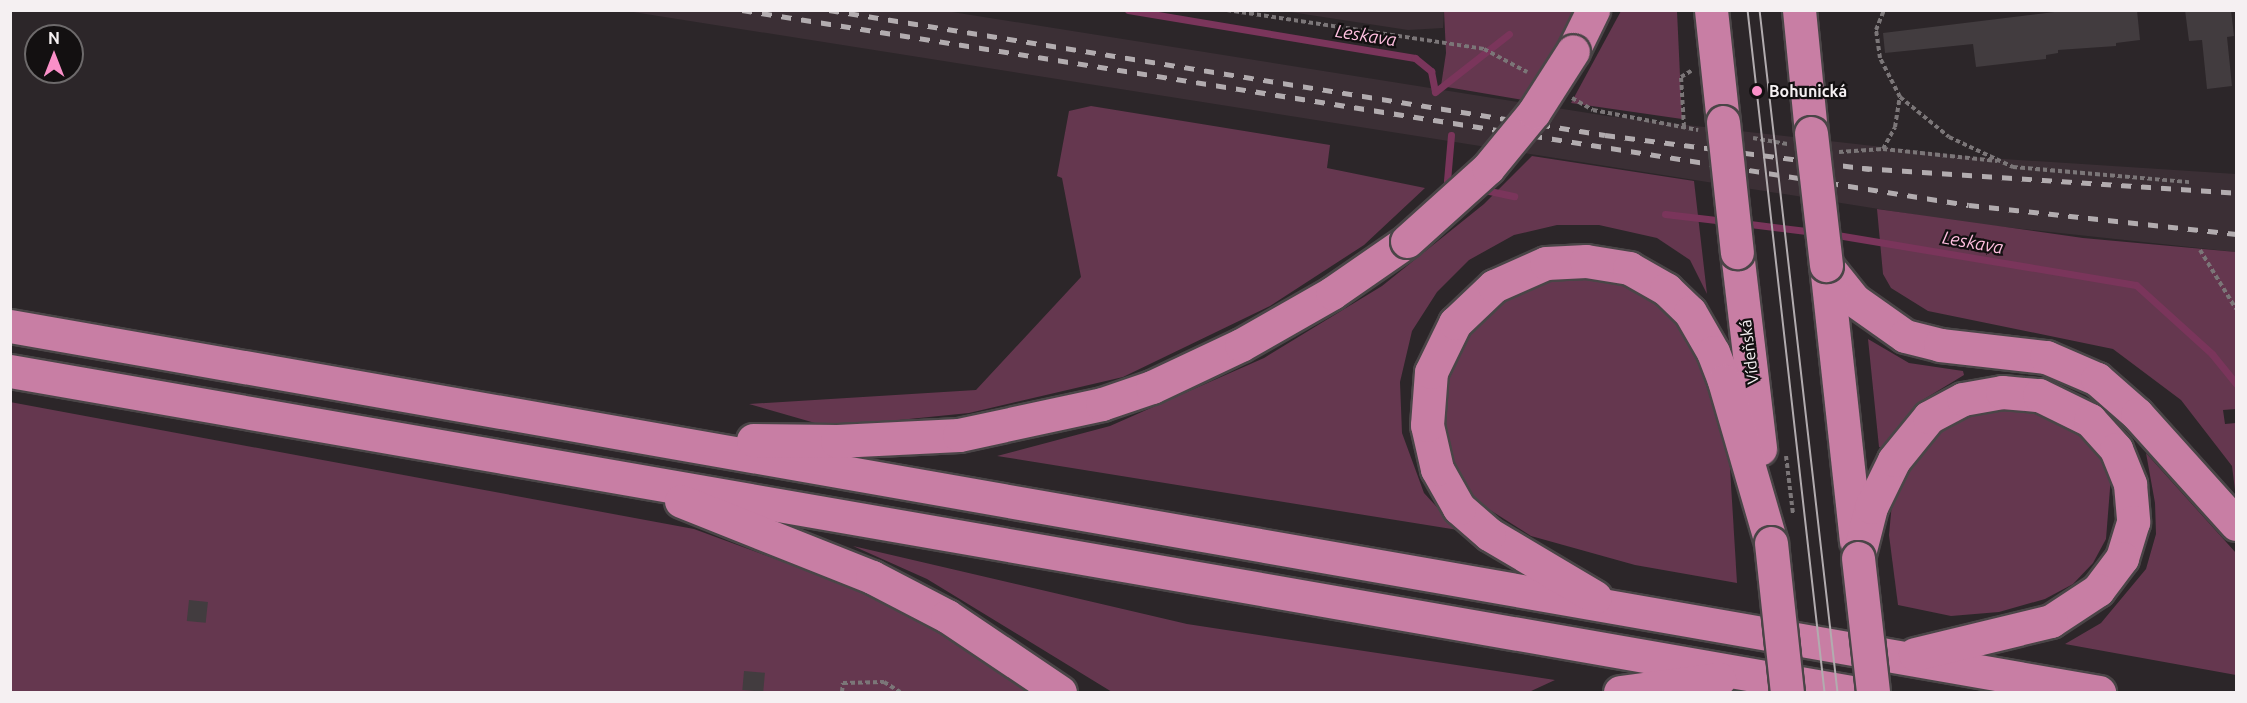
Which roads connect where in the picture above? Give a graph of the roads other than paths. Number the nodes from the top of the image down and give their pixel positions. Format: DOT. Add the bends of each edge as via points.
graph roads {
  1 [pos="1593,10"];
  2 [pos="1711,10"];
  3 [pos="1799,10"];
  4 [pos="1826,265"];
  5 [pos="10,326"];
  6 [pos="10,371"];
  7 [pos="620,433"];
  8 [pos="615,475"];
  9 [pos="2236,524"];
  10 [pos="1771,543"];
  11 [pos="1858,558"];
  12 [pos="1612,608"];
  13 [pos="1902,657"];
  14 [pos="1752,675"];
  15 [pos="1060,693"];
  16 [pos="1620,693"];
  17 [pos="1787,693"];
  18 [pos="1851,693"];
  19 [pos="1873,693"];
  20 [pos="2099,693"];
  1 -- 7 [label="highway, bridge" via="1573,51 1534,112 1488,168 1407,241 1295,316 1199,367 1152,387 1051,418 959,435 789,441"];
  2 -- 10 [label="highway, Vídeňská, bridge"];
  3 -- 4 [label="highway, bridge" via="1810,143"];
  4 -- 9 [label="highway" via="1854,300 1905,336 1940,345 2046,357 2097,379 2137,414"];
  4 -- 11 [label="highway"];
  5 -- 7 [label="highway"];
  6 -- 8 [label="highway"];
  7 -- 12 [label="highway"];
  8 -- 14 [label="highway"];
  8 -- 15 [label="highway" via="872,577 957,622"];
  10 -- 12 [label="highway" via="1724,381 1690,312 1666,290 1629,268 1586,261 1530,268 1483,294 1447,334 1428,385 1431,450 1449,493 1472,520"];
  10 -- 17 [label="highway, Vídeňská, bridge"];
  11 -- 13 [label="highway" via="1871,507 1894,460 1929,417 1963,399 2002,392 2057,401 2104,433 2124,466 2133,503 2129,540 2122,558 2098,590 2051,621"];
  11 -- 19 [label="highway, bridge"];
  12 -- 13 [label="highway"];
  13 -- 20 [label="highway"];
  14 -- 16 [label="highway"];
  14 -- 18 [label="highway"];
}
